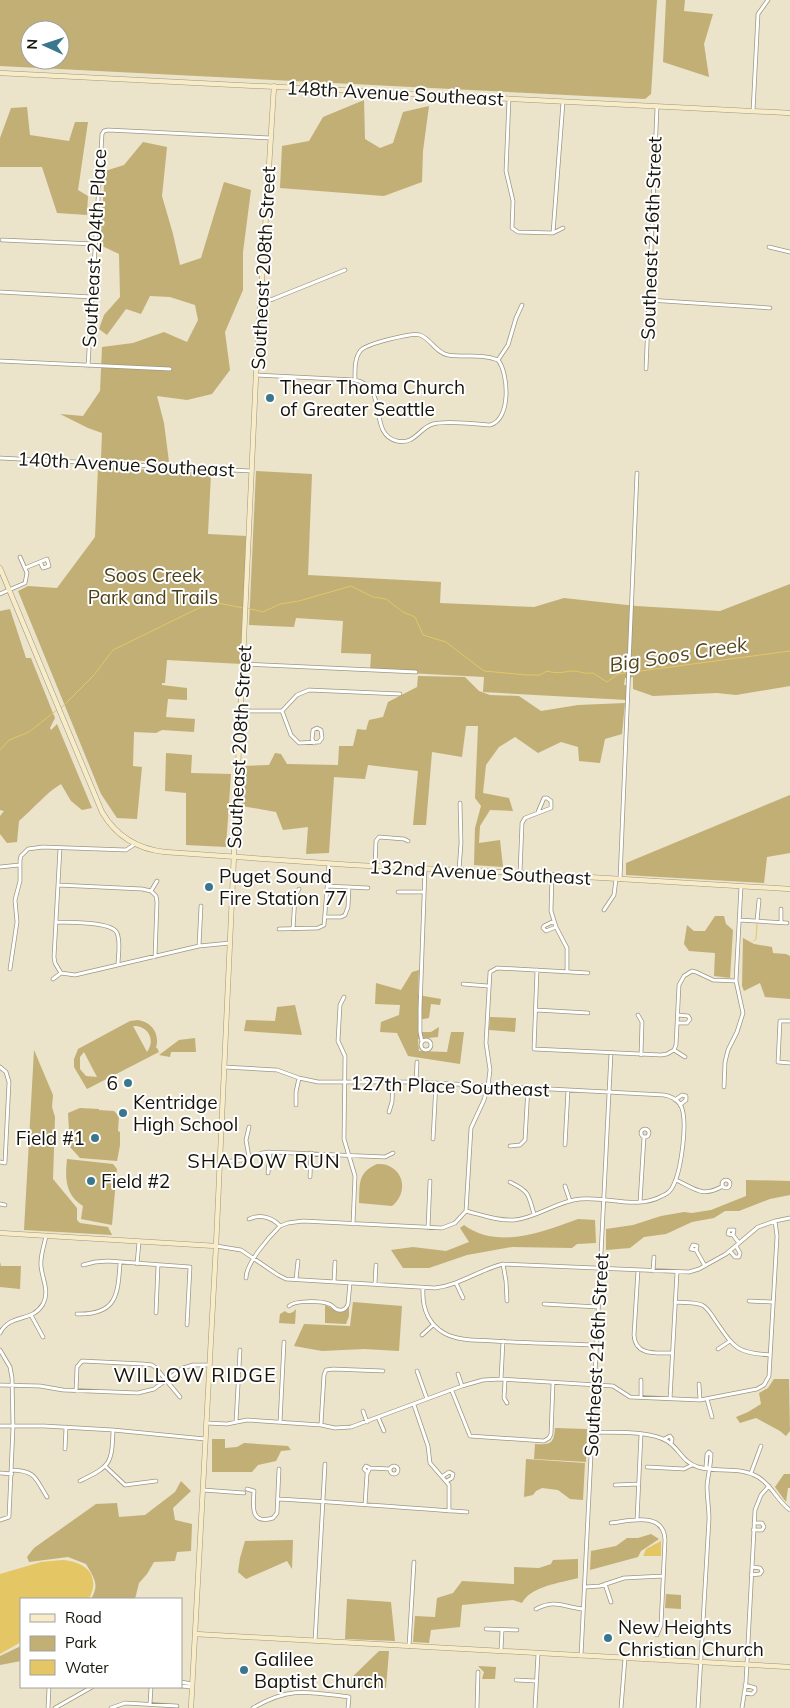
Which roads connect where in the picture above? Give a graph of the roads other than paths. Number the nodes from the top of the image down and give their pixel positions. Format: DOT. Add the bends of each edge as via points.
graph roads {
  1 [pos="768,0"];
  2 [pos="0,73"];
  3 [pos="274,86"];
  4 [pos="509,99"];
  5 [pos="562,102"];
  6 [pos="657,107"];
  7 [pos="753,112"];
  8 [pos="790,113"];
  9 [pos="270,138"];
  10 [pos="563,228"];
  11 [pos="553,234"];
  12 [pos="2,240"];
  13 [pos="95,244"];
  14 [pos="769,247"];
  15 [pos="790,252"];
  16 [pos="345,270"];
  17 [pos="0,292"];
  18 [pos="92,296"];
  19 [pos="648,300"];
  20 [pos="261,303"];
  21 [pos="522,305"];
  22 [pos="770,308"];
  23 [pos="498,360"];
  24 [pos="0,361"];
  25 [pos="88,366"];
  26 [pos="170,369"];
  27 [pos="646,369"];
  28 [pos="256,375"];
  29 [pos="355,380"];
  30 [pos="0,458"];
  31 [pos="251,471"];
  32 [pos="637,473"];
  33 [pos="20,556"];
  34 [pos="40,562"];
  35 [pos="0,568"];
  36 [pos="25,568"];
  37 [pos="9,590"];
  38 [pos="0,594"];
  39 [pos="243,664"];
  40 [pos="416,672"];
  41 [pos="400,694"];
  42 [pos="241,711"];
  43 [pos="282,711"];
  44 [pos="314,744"];
  45 [pos="460,803"];
  46 [pos="538,812"];
  47 [pos="408,841"];
  48 [pos="135,844"];
  49 [pos="60,848"];
  50 [pos="234,857"];
  51 [pos="328,864"];
  52 [pos="19,865"];
  53 [pos="0,867"];
  54 [pos="375,867"];
  55 [pos="425,869"];
  56 [pos="459,871"];
  57 [pos="520,873"];
  58 [pos="552,875"];
  59 [pos="618,879"];
  60 [pos="157,881"];
  61 [pos="58,885"];
  62 [pos="328,886"];
  63 [pos="741,886"];
  64 [pos="349,887"];
  65 [pos="368,888"];
  66 [pos="299,889"];
  67 [pos="790,889"];
  68 [pos="151,891"];
  69 [pos="398,892"];
  70 [pos="424,892"];
  71 [pos="759,900"];
  72 [pos="201,906"];
  73 [pos="781,908"];
  74 [pos="604,910"];
  75 [pos="326,917"];
  76 [pos="739,920"];
  77 [pos="554,921"];
  78 [pos="757,921"];
  79 [pos="56,922"];
  80 [pos="781,922"];
  81 [pos="787,922"];
  82 [pos="556,927"];
  83 [pos="280,929"];
  84 [pos="293,929"];
  85 [pos="230,943"];
  86 [pos="199,946"];
  87 [pos="155,957"];
  88 [pos="118,965"];
  89 [pos="10,969"];
  90 [pos="537,970"];
  91 [pos="567,971"];
  92 [pos="588,972"];
  93 [pos="61,973"];
  94 [pos="54,979"];
  95 [pos="736,981"];
  96 [pos="462,984"];
  97 [pos="488,986"];
  98 [pos="344,997"];
  99 [pos="536,1010"];
  100 [pos="588,1013"];
  101 [pos="678,1015"];
  102 [pos="638,1016"];
  103 [pos="790,1021"];
  104 [pos="677,1023"];
  105 [pos="422,1042"];
  106 [pos="674,1050"];
  107 [pos="611,1053"];
  108 [pos="641,1054"];
  109 [pos="686,1056"];
  110 [pos="417,1062"];
  111 [pos="790,1062"];
  112 [pos="224,1067"];
  113 [pos="2,1068"];
  114 [pos="299,1078"];
  115 [pos="344,1082"];
  116 [pos="393,1082"];
  117 [pos="416,1082"];
  118 [pos="436,1082"];
  119 [pos="488,1086"];
  120 [pos="724,1086"];
  121 [pos="528,1087"];
  122 [pos="568,1090"];
  123 [pos="608,1092"];
  124 [pos="296,1105"];
  125 [pos="390,1112"];
  126 [pos="248,1126"];
  127 [pos="644,1137"];
  128 [pos="433,1139"];
  129 [pos="565,1145"];
  130 [pos="510,1146"];
  131 [pos="270,1152"];
  132 [pos="311,1153"];
  133 [pos="393,1153"];
  134 [pos="348,1156"];
  135 [pos="249,1158"];
  136 [pos="2,1162"];
  137 [pos="220,1162"];
  138 [pos="268,1173"];
  139 [pos="310,1177"];
  140 [pos="676,1180"];
  141 [pos="430,1181"];
  142 [pos="510,1182"];
  143 [pos="565,1186"];
  144 [pos="723,1186"];
  145 [pos="603,1199"];
  146 [pos="570,1201"];
  147 [pos="640,1202"];
  148 [pos="0,1204"];
  149 [pos="5,1205"];
  150 [pos="466,1211"];
  151 [pos="534,1214"];
  152 [pos="790,1218"];
  153 [pos="249,1219"];
  154 [pos="775,1221"];
  155 [pos="353,1224"];
  156 [pos="280,1226"];
  157 [pos="428,1228"];
  158 [pos="0,1233"];
  159 [pos="47,1235"];
  160 [pos="733,1235"];
  161 [pos="139,1242"];
  162 [pos="739,1243"];
  163 [pos="216,1246"];
  164 [pos="736,1246"];
  165 [pos="696,1250"];
  166 [pos="730,1251"];
  167 [pos="654,1256"];
  168 [pos="254,1258"];
  169 [pos="298,1261"];
  170 [pos="335,1262"];
  171 [pos="120,1263"];
  172 [pos="137,1264"];
  173 [pos="376,1264"];
  174 [pos="503,1264"];
  175 [pos="83,1265"];
  176 [pos="158,1265"];
  177 [pos="704,1266"];
  178 [pos="600,1268"];
  179 [pos="638,1270"];
  180 [pos="654,1271"];
  181 [pos="676,1272"];
  182 [pos="246,1278"];
  183 [pos="296,1279"];
  184 [pos="334,1282"];
  185 [pos="350,1283"];
  186 [pos="456,1283"];
  187 [pos="375,1284"];
  188 [pos="422,1288"];
  189 [pos="463,1298"];
  190 [pos="507,1301"];
  191 [pos="749,1301"];
  192 [pos="675,1302"];
  193 [pos="772,1302"];
  194 [pos="544,1304"];
  195 [pos="290,1306"];
  196 [pos="598,1306"];
  197 [pos="77,1314"];
  198 [pos="156,1314"];
  199 [pos="31,1315"];
  200 [pos="0,1320"];
  201 [pos="433,1324"];
  202 [pos="5,1325"];
  203 [pos="187,1325"];
  204 [pos="0,1333"];
  205 [pos="422,1335"];
  206 [pos="43,1338"];
  207 [pos="502,1341"];
  208 [pos="730,1341"];
  209 [pos="284,1342"];
  210 [pos="596,1345"];
  211 [pos="718,1349"];
  212 [pos="0,1350"];
  213 [pos="240,1350"];
  214 [pos="672,1354"];
  215 [pos="770,1355"];
  216 [pos="209,1366"];
  217 [pos="383,1371"];
  218 [pos="417,1371"];
  219 [pos="458,1374"];
  220 [pos="166,1380"];
  221 [pos="503,1380"];
  222 [pos="641,1380"];
  223 [pos="553,1382"];
  224 [pos="699,1384"];
  225 [pos="0,1385"];
  226 [pos="13,1385"];
  227 [pos="594,1385"];
  228 [pos="462,1386"];
  229 [pos="76,1391"];
  230 [pos="452,1391"];
  231 [pos="180,1397"];
  232 [pos="641,1398"];
  233 [pos="670,1399"];
  234 [pos="707,1399"];
  235 [pos="427,1400"];
  236 [pos="700,1400"];
  237 [pos="507,1404"];
  238 [pos="414,1405"];
  239 [pos="363,1411"];
  240 [pos="712,1417"];
  241 [pos="378,1418"];
  242 [pos="236,1422"];
  243 [pos="280,1422"];
  244 [pos="367,1422"];
  245 [pos="206,1423"];
  246 [pos="321,1424"];
  247 [pos="0,1426"];
  248 [pos="13,1427"];
  249 [pos="66,1428"];
  250 [pos="113,1430"];
  251 [pos="384,1431"];
  252 [pos="592,1432"];
  253 [pos="641,1434"];
  254 [pos="205,1439"];
  255 [pos="761,1446"];
  256 [pos="65,1449"];
  257 [pos="325,1464"];
  258 [pos="693,1465"];
  259 [pos="106,1467"];
  260 [pos="647,1467"];
  261 [pos="279,1469"];
  262 [pos="390,1469"];
  263 [pos="708,1469"];
  264 [pos="12,1472"];
  265 [pos="0,1473"];
  266 [pos="751,1473"];
  267 [pos="443,1476"];
  268 [pos="80,1481"];
  269 [pos="156,1481"];
  270 [pos="447,1481"];
  271 [pos="639,1484"];
  272 [pos="615,1485"];
  273 [pos="769,1486"];
  274 [pos="247,1488"];
  275 [pos="202,1490"];
  276 [pos="244,1492"];
  277 [pos="47,1497"];
  278 [pos="278,1499"];
  279 [pos="323,1502"];
  280 [pos="366,1504"];
  281 [pos="790,1510"];
  282 [pos="449,1511"];
  283 [pos="467,1512"];
  284 [pos="0,1520"];
  285 [pos="637,1520"];
  286 [pos="611,1523"];
  287 [pos="754,1523"];
  288 [pos="754,1530"];
  289 [pos="414,1562"];
  290 [pos="752,1567"];
  291 [pos="751,1575"];
  292 [pos="664,1576"];
  293 [pos="605,1584"];
  294 [pos="584,1587"];
  295 [pos="611,1602"];
  296 [pos="536,1609"];
  297 [pos="583,1609"];
  298 [pos="486,1629"];
  299 [pos="502,1630"];
  300 [pos="517,1630"];
  301 [pos="195,1634"];
  302 [pos="656,1635"];
  303 [pos="315,1641"];
  304 [pos="409,1646"];
  305 [pos="501,1651"];
  306 [pos="538,1654"];
  307 [pos="580,1656"];
  308 [pos="624,1658"];
  309 [pos="702,1662"];
  310 [pos="747,1665"];
  311 [pos="790,1667"];
  312 [pos="478,1672"];
  313 [pos="516,1680"];
  314 [pos="536,1681"];
  315 [pos="182,1684"];
  316 [pos="192,1685"];
  317 [pos="745,1685"];
  318 [pos="49,1688"];
  319 [pos="90,1688"];
  320 [pos="151,1688"];
  321 [pos="744,1693"];
  322 [pos="150,1704"];
  323 [pos="128,1706"];
  324 [pos="177,1706"];
  325 [pos="48,1708"];
  326 [pos="55,1708"];
  327 [pos="111,1708"];
  328 [pos="191,1708"];
  329 [pos="253,1708"];
  330 [pos="348,1708"];
  331 [pos="476,1708"];
  332 [pos="535,1708"];
  333 [pos="621,1708"];
  334 [pos="698,1708"];
  335 [pos="742,1708"];
  1 -- 7 [label="street" via="758,14"];
  2 -- 3 [label="main road, 148th Avenue Southeast"];
  3 -- 4 [label="main road, 148th Avenue Southeast"];
  3 -- 9 [label="main road, Southeast 208th Street"];
  4 -- 5 [label="main road, 148th Avenue Southeast"];
  4 -- 11 [label="street" via="506,171 513,201 512,228 518,232"];
  5 -- 6 [label="main road, 148th Avenue Southeast"];
  5 -- 11 [label="street"];
  6 -- 7 [label="main road, 148th Avenue Southeast"];
  6 -- 19 [label="street, Southeast 216th Street"];
  7 -- 8 [label="main road, 148th Avenue Southeast"];
  9 -- 13 [label="street, Southeast 204th Place" via="104,131 100,143"];
  9 -- 20 [label="main road, Southeast 208th Street"];
  10 -- 11 [label="street"];
  12 -- 13 [label="street"];
  13 -- 18 [label="street, Southeast 204th Place"];
  14 -- 15 [label="street"];
  16 -- 20 [label="street"];
  17 -- 18 [label="street"];
  18 -- 25 [label="street, Southeast 204th Place"];
  19 -- 22 [label="street"];
  19 -- 27 [label="street, Southeast 216th Street"];
  20 -- 28 [label="main road, Southeast 208th Street"];
  21 -- 23 [label="street" via="508,344"];
  23 -- 29 [label="street" via="484,356 450,356 417,334 371,344 361,350 356,360"];
  23 -- 29 [label="street" via="504,370 506,397 496,424 436,423 411,440 396,441 385,434 372,391"];
  24 -- 25 [label="street"];
  25 -- 26 [label="street"];
  28 -- 29 [label="street"];
  28 -- 31 [label="main road, Southeast 208th Street"];
  30 -- 31 [label="street, 140th Avenue Southeast"];
  31 -- 39 [label="main road, Southeast 208th Street"];
  32 -- 59 [label="street"];
  33 -- 36 [label="street"];
  34 -- 36 [label="street"];
  35 -- 37 [label="main road"];
  36 -- 37 [label="street" via="25,583"];
  37 -- 38 [label="street"];
  37 -- 48 [label="main road" via="102,812 113,828"];
  39 -- 40 [label="street"];
  39 -- 42 [label="main road, Southeast 208th Street"];
  41 -- 43 [label="street" via="309,690 297,695"];
  42 -- 43 [label="street"];
  42 -- 50 [label="main road, Southeast 208th Street"];
  43 -- 44 [label="street" via="294,740"];
  44 -- 44 [label="street" via="321,741 319,728 313,732"];
  45 -- 56 [label="street"];
  46 -- 46 [label="street" via="551,808 547,798 544,798"];
  46 -- 57 [label="street" via="522,822"];
  47 -- 54 [label="street" via="379,837 376,840"];
  48 -- 49 [label="street, 132nd Avenue Southeast" via="126,850"];
  48 -- 50 [label="main road, 132nd Avenue Southeast" via="153,850"];
  49 -- 52 [label="street, 132nd Avenue Southeast" via="33,848 21,856"];
  49 -- 61 [label="street"];
  50 -- 51 [label="main road, 132nd Avenue Southeast"];
  50 -- 85 [label="main road, Southeast 208th Street"];
  51 -- 54 [label="main road, 132nd Avenue Southeast"];
  51 -- 62 [label="street"];
  52 -- 53 [label="street"];
  52 -- 89 [label="street" via="17,922"];
  54 -- 55 [label="main road, 132nd Avenue Southeast"];
  55 -- 56 [label="main road, 132nd Avenue Southeast"];
  55 -- 70 [label="street"];
  56 -- 57 [label="main road, 132nd Avenue Southeast"];
  57 -- 58 [label="main road, 132nd Avenue Southeast"];
  58 -- 59 [label="main road, 132nd Avenue Southeast"];
  58 -- 77 [label="street" via="550,904"];
  59 -- 63 [label="main road, 132nd Avenue Southeast"];
  59 -- 74 [label="street" via="614,895"];
  60 -- 68 [label="street"];
  61 -- 68 [label="street"];
  61 -- 79 [label="street"];
  62 -- 64 [label="street"];
  62 -- 75 [label="street"];
  63 -- 67 [label="main road, 132nd Avenue Southeast"];
  63 -- 76 [label="street"];
  64 -- 65 [label="street"];
  64 -- 75 [label="street" via="345,915"];
  66 -- 84 [label="street" via="295,896"];
  68 -- 87 [label="street" via="157,902"];
  69 -- 70 [label="street"];
  70 -- 105 [label="street"];
  71 -- 78 [label="street"];
  72 -- 86 [label="street"];
  73 -- 80 [label="street"];
  75 -- 84 [label="street" via="323,927"];
  76 -- 78 [label="street"];
  76 -- 95 [label="street"];
  77 -- 82 [label="street"];
  77 -- 82 [label="street" via="543,928 546,931"];
  78 -- 80 [label="street"];
  79 -- 88 [label="street" via="104,925 115,930"];
  79 -- 93 [label="street" via="54,957"];
  80 -- 81 [label="street"];
  82 -- 91 [label="street" via="566,948"];
  83 -- 84 [label="street"];
  85 -- 86 [label="street"];
  85 -- 112 [label="main road, Southeast 208th Street"];
  86 -- 87 [label="street"];
  87 -- 88 [label="street"];
  88 -- 93 [label="street" via="75,975"];
  90 -- 91 [label="street"];
  90 -- 97 [label="street" via="497,968 491,970"];
  90 -- 99 [label="street"];
  91 -- 92 [label="street"];
  93 -- 94 [label="street"];
  95 -- 101 [label="street" via="713,980 702,973 688,973 681,980"];
  95 -- 120 [label="street" via="743,1013 728,1050"];
  96 -- 97 [label="street"];
  97 -- 119 [label="street"];
  98 -- 115 [label="street" via="340,1005 338,1041 345,1056"];
  99 -- 100 [label="street"];
  99 -- 107 [label="street" via="534,1049"];
  101 -- 104 [label="street"];
  101 -- 104 [label="street" via="690,1019 687,1023"];
  102 -- 108 [label="street" via="642,1022"];
  103 -- 111 [label="street" via="780,1021 778,1062"];
  104 -- 106 [label="street"];
  106 -- 108 [label="street" via="661,1055"];
  106 -- 109 [label="street"];
  107 -- 108 [label="street"];
  107 -- 123 [label="street, Southeast 216th Street"];
  110 -- 117 [label="street"];
  112 -- 114 [label="street, 127th Place Southeast" via="276,1070"];
  112 -- 137 [label="main road, Southeast 208th Street"];
  113 -- 136 [label="street" via="8,1082"];
  114 -- 115 [label="street, 127th Place Southeast"];
  114 -- 124 [label="street"];
  115 -- 116 [label="street, 127th Place Southeast"];
  115 -- 134 [label="street" via="344,1139"];
  116 -- 117 [label="street, 127th Place Southeast"];
  116 -- 125 [label="street"];
  117 -- 118 [label="street, 127th Place Southeast"];
  118 -- 119 [label="street, 127th Place Southeast"];
  118 -- 128 [label="street"];
  119 -- 121 [label="street, 127th Place Southeast"];
  119 -- 150 [label="street" via="471,1128"];
  121 -- 122 [label="street, 127th Place Southeast"];
  121 -- 130 [label="street" via="525,1140 520,1145"];
  122 -- 123 [label="street, 127th Place Southeast"];
  122 -- 129 [label="street"];
  123 -- 140 [label="street, 127th Place Southeast" via="664,1095 678,1103 684,1117 682,1155"];
  123 -- 145 [label="street, Southeast 216th Street"];
  126 -- 135 [label="street"];
  127 -- 147 [label="street"];
  131 -- 132 [label="street"];
  131 -- 135 [label="street"];
  131 -- 138 [label="street"];
  132 -- 134 [label="street"];
  132 -- 139 [label="street"];
  133 -- 134 [label="street" via="385,1157"];
  134 -- 155 [label="street" via="355,1176"];
  135 -- 137 [label="street"];
  137 -- 163 [label="main road, Southeast 208th Street"];
  140 -- 144 [label="street" via="706,1193"];
  140 -- 147 [label="street" via="668,1193 656,1200"];
  141 -- 157 [label="street"];
  142 -- 151 [label="street" via="528,1194"];
  143 -- 146 [label="street"];
  145 -- 146 [label="street"];
  145 -- 147 [label="street"];
  145 -- 178 [label="street, Southeast 216th Street"];
  146 -- 151 [label="street"];
  148 -- 149 [label="street"];
  150 -- 151 [label="street" via="503,1220"];
  150 -- 157 [label="street" via="449,1226"];
  152 -- 154 [label="street"];
  153 -- 156 [label="street" via="267,1217"];
  154 -- 162 [label="street" via="758,1227"];
  154 -- 193 [label="street" via="777,1236"];
  155 -- 156 [label="street" via="299,1221"];
  155 -- 157 [label="street"];
  156 -- 168 [label="street"];
  158 -- 159 [label="main road"];
  159 -- 161 [label="main road"];
  159 -- 199 [label="street" via="41,1266 46,1296"];
  160 -- 162 [label="street"];
  161 -- 163 [label="main road"];
  161 -- 172 [label="street"];
  162 -- 164 [label="street"];
  163 -- 168 [label="street" via="241,1250"];
  163 -- 216 [label="main road, Southeast 208th Street"];
  164 -- 166 [label="street"];
  164 -- 166 [label="street" via="739,1257"];
  165 -- 177 [label="street"];
  166 -- 177 [label="street"];
  167 -- 180 [label="street"];
  168 -- 182 [label="street"];
  168 -- 183 [label="street" via="281,1277"];
  169 -- 183 [label="street"];
  170 -- 184 [label="street"];
  171 -- 172 [label="street"];
  171 -- 175 [label="street"];
  171 -- 197 [label="street" via="118,1290 110,1305 96,1313"];
  172 -- 176 [label="street"];
  173 -- 187 [label="street"];
  174 -- 178 [label="street"];
  174 -- 186 [label="street"];
  174 -- 190 [label="street"];
  176 -- 198 [label="street"];
  176 -- 203 [label="street" via="190,1267"];
  177 -- 181 [label="street" via="689,1272"];
  178 -- 179 [label="street"];
  178 -- 196 [label="street, Southeast 216th Street"];
  179 -- 180 [label="street"];
  179 -- 214 [label="street" via="634,1335 637,1346 648,1352"];
  180 -- 181 [label="street"];
  181 -- 192 [label="street"];
  183 -- 184 [label="street"];
  184 -- 185 [label="street"];
  185 -- 187 [label="street"];
  185 -- 195 [label="street" via="346,1308 340,1310 324,1303 296,1302"];
  186 -- 188 [label="street"];
  186 -- 189 [label="street"];
  187 -- 188 [label="street"];
  188 -- 201 [label="street" via="424,1310"];
  191 -- 193 [label="street"];
  192 -- 208 [label="street" via="705,1307"];
  192 -- 214 [label="street"];
  193 -- 215 [label="street"];
  194 -- 196 [label="street"];
  196 -- 210 [label="street, Southeast 216th Street"];
  199 -- 202 [label="street"];
  199 -- 206 [label="street"];
  200 -- 202 [label="street"];
  201 -- 205 [label="street"];
  201 -- 207 [label="street" via="454,1338"];
  202 -- 204 [label="street"];
  207 -- 210 [label="street"];
  207 -- 221 [label="street"];
  208 -- 211 [label="street"];
  208 -- 215 [label="street" via="747,1353"];
  209 -- 243 [label="street"];
  210 -- 227 [label="street, Southeast 216th Street"];
  212 -- 226 [label="street" via="10,1367"];
  213 -- 242 [label="street"];
  214 -- 233 [label="street"];
  215 -- 234 [label="street" via="768,1379 764,1385"];
  216 -- 220 [label="street" via="182,1368"];
  216 -- 245 [label="main road, Southeast 208th Street"];
  217 -- 246 [label="street" via="327,1370 324,1374"];
  218 -- 235 [label="street"];
  219 -- 228 [label="street"];
  220 -- 229 [label="street" via="141,1393"];
  220 -- 229 [label="street" via="154,1366 147,1364 86,1360 79,1364"];
  220 -- 231 [label="street"];
  221 -- 223 [label="street"];
  221 -- 228 [label="street" via="483,1380"];
  221 -- 237 [label="street"];
  222 -- 232 [label="street"];
  223 -- 227 [label="street"];
  223 -- 230 [label="street" via="551,1434 547,1440 541,1441 470,1436"];
  224 -- 236 [label="street"];
  225 -- 226 [label="street"];
  226 -- 229 [label="street"];
  226 -- 248 [label="street"];
  227 -- 232 [label="street" via="616,1387 627,1396"];
  227 -- 252 [label="street, Southeast 216th Street"];
  228 -- 230 [label="street"];
  230 -- 235 [label="street"];
  232 -- 233 [label="street"];
  233 -- 236 [label="street"];
  234 -- 236 [label="street"];
  234 -- 240 [label="street"];
  235 -- 238 [label="street"];
  238 -- 241 [label="street"];
  238 -- 267 [label="street" via="428,1446 430,1463"];
  239 -- 244 [label="street"];
  241 -- 244 [label="street"];
  241 -- 251 [label="street"];
  242 -- 243 [label="street"];
  242 -- 245 [label="street"];
  243 -- 246 [label="street"];
  244 -- 246 [label="street" via="335,1428"];
  245 -- 254 [label="main road, Southeast 208th Street"];
  247 -- 248 [label="street"];
  248 -- 249 [label="street"];
  248 -- 264 [label="street"];
  249 -- 250 [label="street"];
  249 -- 256 [label="street"];
  250 -- 254 [label="street"];
  250 -- 259 [label="street"];
  252 -- 253 [label="street"];
  252 -- 294 [label="street, Southeast 216th Street"];
  253 -- 258 [label="street" via="664,1439"];
  253 -- 271 [label="street"];
  254 -- 275 [label="main road, Southeast 208th Street"];
  255 -- 266 [label="street"];
  257 -- 279 [label="street"];
  258 -- 260 [label="street" via="684,1469"];
  258 -- 263 [label="street"];
  259 -- 268 [label="street"];
  259 -- 269 [label="street" via="125,1486"];
  261 -- 278 [label="street"];
  262 -- 280 [label="street" via="370,1468 367,1472"];
  263 -- 266 [label="street"];
  263 -- 309 [label="street" via="709,1519"];
  264 -- 265 [label="street"];
  264 -- 277 [label="street" via="30,1472"];
  264 -- 284 [label="street" via="9,1517"];
  266 -- 273 [label="street"];
  267 -- 270 [label="street"];
  267 -- 270 [label="street" via="450,1472 453,1474"];
  270 -- 282 [label="street"];
  271 -- 272 [label="street"];
  271 -- 285 [label="street"];
  273 -- 281 [label="street"];
  273 -- 287 [label="street" via="756,1505"];
  274 -- 278 [label="street" via="254,1491 254,1513 260,1518 275,1516"];
  275 -- 276 [label="street"];
  275 -- 301 [label="main road, Southeast 208th Street"];
  278 -- 279 [label="street"];
  279 -- 280 [label="street"];
  279 -- 303 [label="street"];
  280 -- 282 [label="street"];
  282 -- 283 [label="street"];
  285 -- 286 [label="street"];
  285 -- 292 [label="street" via="652,1520 660,1525 665,1536"];
  287 -- 288 [label="street"];
  287 -- 288 [label="street" via="764,1527"];
  288 -- 290 [label="street"];
  289 -- 304 [label="street"];
  290 -- 291 [label="street"];
  290 -- 291 [label="street" via="762,1571"];
  291 -- 310 [label="street"];
  292 -- 293 [label="street" via="624,1578"];
  292 -- 302 [label="street" via="661,1625"];
  293 -- 294 [label="street"];
  293 -- 295 [label="street"];
  294 -- 297 [label="street, Southeast 216th Street"];
  296 -- 297 [label="street" via="553,1603"];
  297 -- 307 [label="street, Southeast 216th Street"];
  298 -- 299 [label="street"];
  299 -- 300 [label="street"];
  299 -- 305 [label="street"];
  301 -- 303 [label="main road"];
  301 -- 316 [label="main road, Southeast 208th Street"];
  303 -- 304 [label="main road"];
  304 -- 305 [label="main road"];
  305 -- 306 [label="main road"];
  306 -- 307 [label="main road"];
  306 -- 314 [label="street"];
  307 -- 308 [label="main road"];
  308 -- 309 [label="main road"];
  308 -- 333 [label="street"];
  309 -- 310 [label="main road"];
  309 -- 334 [label="street"];
  310 -- 311 [label="main road"];
  310 -- 317 [label="street"];
  312 -- 331 [label="street"];
  313 -- 314 [label="street"];
  314 -- 332 [label="street"];
  315 -- 316 [label="street"];
  316 -- 328 [label="main road, Southeast 208th Street"];
  317 -- 321 [label="street"];
  317 -- 321 [label="street" via="755,1688 755,1691"];
  318 -- 325 [label="street"];
  319 -- 326 [label="street"];
  320 -- 322 [label="street"];
  321 -- 335 [label="street"];
  322 -- 323 [label="street"];
  322 -- 324 [label="street"];
  323 -- 327 [label="street" via="118,1704"];
  329 -- 330 [label="street" via="272,1698 308,1692 349,1697"];
}
